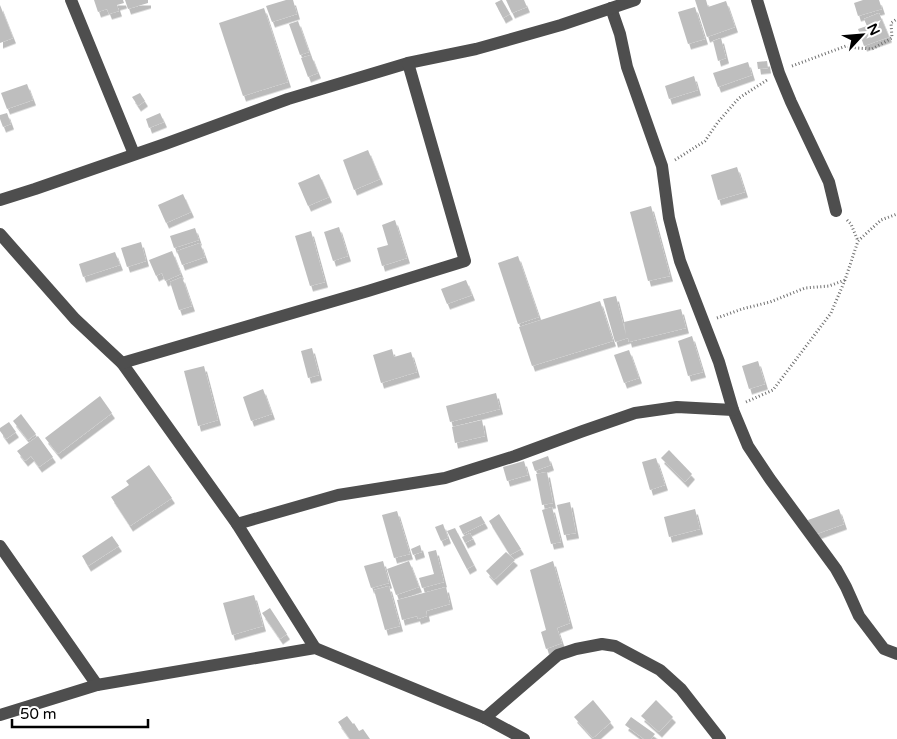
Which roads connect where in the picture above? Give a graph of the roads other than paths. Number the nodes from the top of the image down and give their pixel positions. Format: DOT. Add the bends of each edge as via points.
graph roads {
  1 [pos="72,0"];
  2 [pos="635,0"];
  3 [pos="757,0"];
  4 [pos="611,8"];
  5 [pos="408,63"];
  6 [pos="134,154"];
  7 [pos="0,200"];
  8 [pos="836,210"];
  9 [pos="0,234"];
  10 [pos="122,363"];
  11 [pos="733,410"];
  12 [pos="237,524"];
  13 [pos="0,546"];
  14 [pos="315,648"];
  15 [pos="897,654"];
  16 [pos="97,685"];
  17 [pos="0,715"];
  18 [pos="485,718"];
  19 [pos="524,739"];
  20 [pos="720,739"];
  1 -- 6 [label="street"];
  2 -- 4 [label="street"];
  3 -- 8 [label="street" via="779,73 829,182"];
  4 -- 5 [label="street" via="476,49"];
  4 -- 11 [label="street" via="627,67 662,166 669,218 680,261 719,362"];
  5 -- 6 [label="street" via="288,99"];
  5 -- 10 [label="street" via="465,261"];
  6 -- 7 [label="street"];
  9 -- 10 [label="street" via="75,320"];
  10 -- 12 [label="street"];
  11 -- 12 [label="street" via="677,407 635,413 445,478 338,494"];
  11 -- 15 [label="street" via="748,446 836,569 859,616 884,648"];
  12 -- 14 [label="street"];
  13 -- 16 [label="street"];
  14 -- 16 [label="street"];
  14 -- 18 [label="street"];
  16 -- 17 [label="street"];
  18 -- 19 [label="street"];
  18 -- 20 [label="street" via="558,655 602,644 615,646 660,670 681,689"];
}
